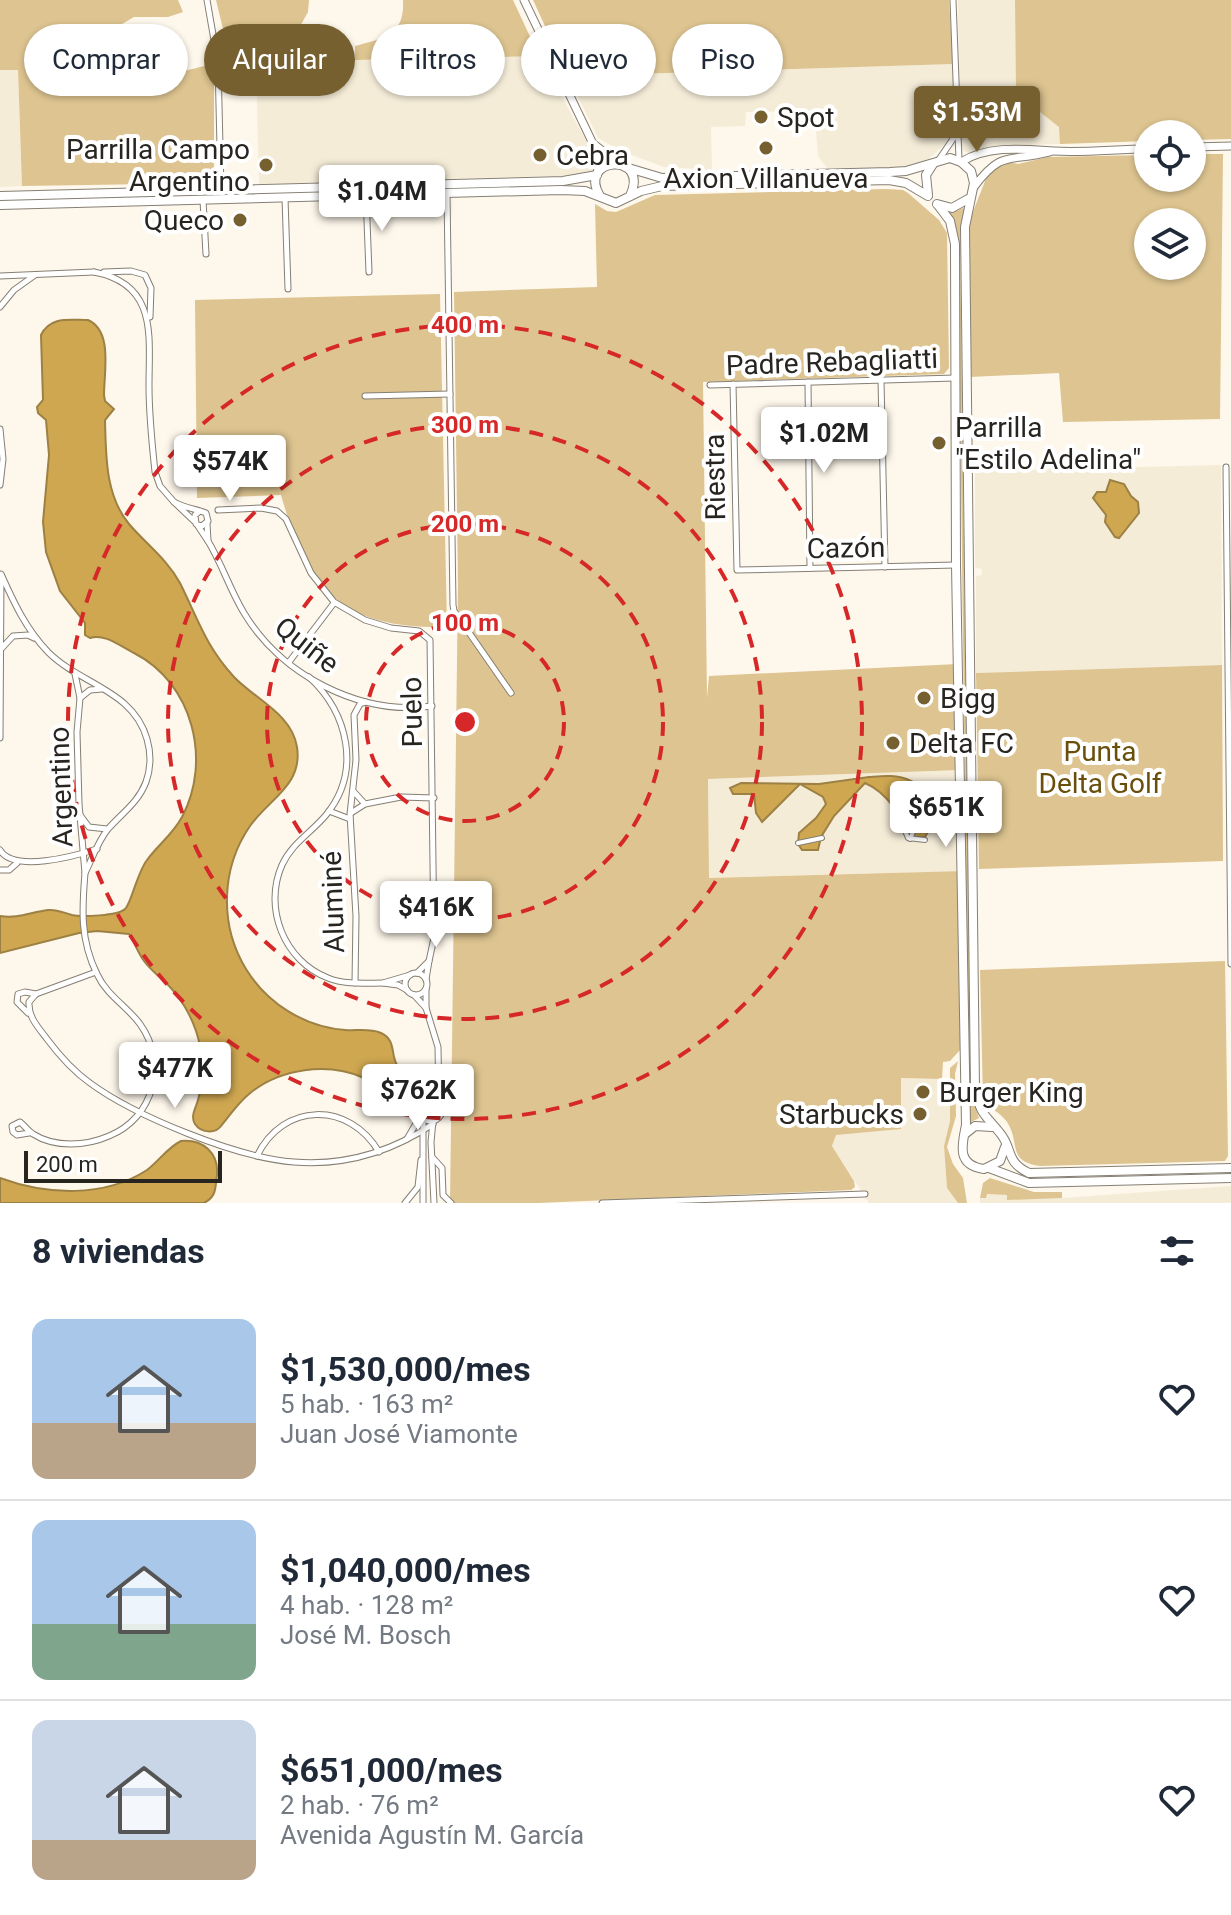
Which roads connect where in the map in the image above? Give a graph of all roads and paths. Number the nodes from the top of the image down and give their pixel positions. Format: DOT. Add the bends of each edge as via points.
graph roads {
  1 [pos="207,0"];
  2 [pos="524,0"];
  3 [pos="953,0"];
  4 [pos="957,132"];
  5 [pos="591,140"];
  6 [pos="1231,146"];
  7 [pos="1206,147"];
  8 [pos="1134,149"];
  9 [pos="1052,151"];
  10 [pos="960,161"];
  11 [pos="936,162"];
  12 [pos="623,166"];
  13 [pos="598,174"];
  14 [pos="221,190"];
  15 [pos="972,192"];
  16 [pos="447,193"];
  17 [pos="366,195"];
  18 [pos="0,196"];
  19 [pos="630,196"];
  20 [pos="928,196"];
  21 [pos="285,197"];
  22 [pos="203,199"];
  23 [pos="604,199"];
  24 [pos="0,205"];
  25 [pos="938,205"];
  26 [pos="206,254"];
  27 [pos="94,272"];
  28 [pos="369,272"];
  29 [pos="40,273"];
  30 [pos="0,276"];
  31 [pos="288,289"];
  32 [pos="0,307"];
  33 [pos="150,326"];
  34 [pos="955,378"];
  35 [pos="881,380"];
  36 [pos="808,382"];
  37 [pos="733,384"];
  38 [pos="710,385"];
  39 [pos="450,394"];
  40 [pos="365,396"];
  41 [pos="0,429"];
  42 [pos="1226,467"];
  43 [pos="0,485"];
  44 [pos="174,502"];
  45 [pos="218,510"];
  46 [pos="202,511"];
  47 [pos="208,522"];
  48 [pos="196,523"];
  49 [pos="208,541"];
  50 [pos="956,565"];
  51 [pos="0,566"];
  52 [pos="885,567"];
  53 [pos="810,568"];
  54 [pos="737,570"];
  55 [pos="1,574"];
  56 [pos="334,602"];
  57 [pos="18,611"];
  58 [pos="2,613"];
  59 [pos="25,624"];
  60 [pos="2,629"];
  61 [pos="21,635"];
  62 [pos="13,636"];
  63 [pos="36,639"];
  64 [pos="1,648"];
  65 [pos="289,662"];
  66 [pos="75,673"];
  67 [pos="309,677"];
  68 [pos="104,689"];
  69 [pos="511,693"];
  70 [pos="340,694"];
  71 [pos="348,696"];
  72 [pos="80,698"];
  73 [pos="367,702"];
  74 [pos="334,705"];
  75 [pos="432,706"];
  76 [pos="354,715"];
  77 [pos="0,738"];
  78 [pos="353,790"];
  79 [pos="945,793"];
  80 [pos="434,798"];
  81 [pos="365,804"];
  82 [pos="921,809"];
  83 [pos="329,811"];
  84 [pos="79,814"];
  85 [pos="907,815"];
  86 [pos="350,817"];
  87 [pos="914,818"];
  88 [pos="108,829"];
  89 [pos="822,838"];
  90 [pos="909,839"];
  91 [pos="925,840"];
  92 [pos="798,843"];
  93 [pos="98,848"];
  94 [pos="0,850"];
  95 [pos="82,852"];
  96 [pos="17,863"];
  97 [pos="0,870"];
  98 [pos="85,873"];
  99 [pos="429,961"];
  100 [pos="1231,964"];
  101 [pos="96,972"];
  102 [pos="414,974"];
  103 [pos="426,980"];
  104 [pos="355,983"];
  105 [pos="383,983"];
  106 [pos="426,988"];
  107 [pos="411,993"];
  108 [pos="36,994"];
  109 [pos="426,1008"];
  110 [pos="29,1014"];
  111 [pos="438,1088"];
  112 [pos="429,1100"];
  113 [pos="439,1104"];
  114 [pos="141,1112"];
  115 [pos="422,1116"];
  116 [pos="433,1123"];
  117 [pos="995,1128"];
  118 [pos="423,1131"];
  119 [pos="29,1133"];
  120 [pos="964,1135"];
  121 [pos="406,1140"];
  122 [pos="1005,1147"];
  123 [pos="379,1152"];
  124 [pos="422,1153"];
  125 [pos="257,1156"];
  126 [pos="432,1157"];
  127 [pos="989,1168"];
  128 [pos="1231,1168"];
  129 [pos="1231,1178"];
  130 [pos="865,1194"];
  131 [pos="405,1203"];
  132 [pos="423,1203"];
  133 [pos="434,1203"];
  134 [pos="451,1203"];
  135 [pos="602,1203"];
  1 -- 14 [label="street" via="218,63"];
  2 -- 5 [label="street"];
  3 -- 4 [label="street"];
  4 -- 10 [label="street"];
  4 -- 11 [label="street"];
  5 -- 12 [label="street"];
  5 -- 13 [label="street"];
  6 -- 7 [label="street"];
  8 -- 9 [label="street"];
  9 -- 10 [label="street" via="1018,148"];
  9 -- 15 [label="street" via="1002,159"];
  10 -- 11 [label="main road"];
  10 -- 15 [label="main road" via="973,175"];
  11 -- 12 [label="main road" via="890,172 676,178"];
  11 -- 20 [label="main road" via="926,175"];
  12 -- 13 [label="main road" via="608,165"];
  12 -- 19 [label="main road" via="634,182"];
  13 -- 14 [label="main road" via="563,181"];
  13 -- 23 [label="main road" via="597,190"];
  14 -- 18 [label="main road"];
  15 -- 25 [label="main road" via="952,208"];
  15 -- 117 [label="main road" via="965,232 975,1089 979,1108"];
  16 -- 17 [label="main road"];
  16 -- 23 [label="main road" via="574,190"];
  16 -- 39 [label="street"];
  17 -- 21 [label="main road"];
  17 -- 28 [label="street"];
  19 -- 20 [label="main road" via="662,186 889,180"];
  19 -- 23 [label="main road" via="616,203"];
  20 -- 25 [label="main road"];
  21 -- 22 [label="main road"];
  21 -- 31 [label="street"];
  22 -- 24 [label="main road"];
  22 -- 26 [label="street"];
  25 -- 34 [label="main road" via="954,233"];
  27 -- 29 [label="street"];
  27 -- 33 [label="street" via="133,292"];
  27 -- 33 [label="street, Quiñe" via="145,275 151,288"];
  29 -- 30 [label="street"];
  29 -- 32 [label="street"];
  33 -- 44 [label="street, Quiñe" via="155,472"];
  34 -- 35 [label="street, Padre Rebagliatti"];
  34 -- 50 [label="main road"];
  35 -- 36 [label="street, Padre Rebagliatti"];
  35 -- 52 [label="street"];
  36 -- 37 [label="street, Padre Rebagliatti"];
  36 -- 53 [label="street"];
  37 -- 38 [label="street, Padre Rebagliatti"];
  37 -- 54 [label="street, Riestra"];
  39 -- 40 [label="street"];
  39 -- 69 [label="street" via="454,611"];
  41 -- 43 [label="street"];
  42 -- 100 [label="street"];
  44 -- 46 [label="street"];
  44 -- 48 [label="street, Quiñe"];
  45 -- 46 [label="street"];
  45 -- 47 [label="street"];
  45 -- 56 [label="street, Puelo" via="271,509 282,514 311,573"];
  46 -- 47 [label="street"];
  46 -- 48 [label="street" via="195,515"];
  47 -- 48 [label="street"];
  47 -- 49 [label="street"];
  48 -- 49 [label="street, Quiñe"];
  49 -- 65 [label="street, Quiñe" via="251,624"];
  50 -- 52 [label="street, Cazón"];
  50 -- 120 [label="main road"];
  51 -- 55 [label="street"];
  52 -- 53 [label="street, Cazón"];
  53 -- 54 [label="street, Cazón"];
  55 -- 57 [label="street"];
  55 -- 58 [label="street"];
  56 -- 65 [label="street"];
  56 -- 75 [label="street, Puelo" via="365,620 427,636"];
  57 -- 58 [label="street"];
  57 -- 59 [label="street"];
  58 -- 60 [label="street"];
  59 -- 61 [label="street"];
  59 -- 63 [label="street, Argentino"];
  60 -- 62 [label="street"];
  60 -- 64 [label="street"];
  61 -- 62 [label="street"];
  61 -- 63 [label="street"];
  62 -- 64 [label="street"];
  63 -- 66 [label="street, Argentino"];
  64 -- 77 [label="street"];
  65 -- 67 [label="street, Quiñe"];
  66 -- 68 [label="street, Argentino"];
  66 -- 72 [label="street, Argentino"];
  67 -- 70 [label="street, Quiñe"];
  67 -- 74 [label="street"];
  68 -- 72 [label="street"];
  68 -- 88 [label="street, Argentino" via="139,721 150,761 137,799"];
  70 -- 71 [label="street, Quiñe"];
  70 -- 74 [label="street"];
  71 -- 73 [label="street, Quiñe"];
  71 -- 76 [label="street, Aluminé"];
  72 -- 84 [label="street, Argentino"];
  73 -- 75 [label="street, Quiñe"];
  73 -- 76 [label="street"];
  74 -- 83 [label="street" via="345,731 346,760 342,787"];
  75 -- 80 [label="street, Puelo"];
  76 -- 78 [label="street, Aluminé"];
  78 -- 81 [label="street"];
  78 -- 86 [label="street, Aluminé"];
  79 -- 82 [label="street"];
  80 -- 81 [label="street"];
  80 -- 99 [label="street, Puelo" via="434,938"];
  81 -- 86 [label="street"];
  82 -- 85 [label="street" via="910,804"];
  82 -- 87 [label="street"];
  83 -- 86 [label="street, Aluminé"];
  83 -- 104 [label="street" via="283,861 275,908 298,959 329,979"];
  84 -- 88 [label="street" via="89,827"];
  84 -- 95 [label="street, Argentino"];
  85 -- 87 [label="street"];
  85 -- 90 [label="street" via="900,819"];
  86 -- 104 [label="street, Aluminé"];
  87 -- 90 [label="street"];
  88 -- 93 [label="street, Argentino"];
  89 -- 92 [label="street"];
  90 -- 91 [label="street"];
  93 -- 95 [label="street"];
  93 -- 98 [label="street, Argentino"];
  94 -- 96 [label="street"];
  95 -- 96 [label="street"];
  95 -- 98 [label="street, Argentino"];
  96 -- 97 [label="street"];
  98 -- 101 [label="street" via="83,936"];
  99 -- 102 [label="street"];
  99 -- 103 [label="street, Puelo"];
  101 -- 108 [label="street"];
  101 -- 114 [label="street" via="112,997 139,1022 153,1051 153,1085"];
  102 -- 103 [label="street"];
  102 -- 105 [label="street"];
  102 -- 107 [label="street" via="406,982"];
  103 -- 106 [label="street"];
  104 -- 105 [label="street"];
  105 -- 107 [label="street"];
  106 -- 107 [label="street"];
  106 -- 109 [label="street"];
  107 -- 109 [label="street"];
  108 -- 110 [label="street"];
  108 -- 110 [label="street" via="18,994 17,1002"];
  109 -- 111 [label="street" via="438,1047"];
  110 -- 114 [label="street" via="77,1072"];
  111 -- 112 [label="street"];
  111 -- 113 [label="street"];
  112 -- 113 [label="street"];
  112 -- 115 [label="street" via="421,1105"];
  113 -- 116 [label="street" via="441,1114"];
  114 -- 119 [label="street" via="126,1128 88,1142 57,1143"];
  114 -- 125 [label="street"];
  115 -- 116 [label="street"];
  115 -- 118 [label="street"];
  115 -- 121 [label="street"];
  116 -- 118 [label="street"];
  116 -- 126 [label="street"];
  117 -- 120 [label="main road" via="975,1126"];
  117 -- 122 [label="main road"];
  118 -- 121 [label="street"];
  118 -- 124 [label="street"];
  120 -- 127 [label="main road" via="965,1160 976,1168"];
  121 -- 123 [label="street"];
  121 -- 124 [label="street"];
  122 -- 127 [label="main road" via="1000,1161"];
  122 -- 128 [label="main road" via="1015,1165 1029,1173"];
  123 -- 125 [label="street" via="317,1163"];
  123 -- 125 [label="street" via="353,1124 312,1115 278,1127"];
  124 -- 131 [label="street" via="418,1187"];
  124 -- 132 [label="street"];
  126 -- 133 [label="street"];
  126 -- 134 [label="street" via="442,1168 443,1195"];
  127 -- 129 [label="main road" via="1029,1183"];
  130 -- 135 [label="street"];
}
